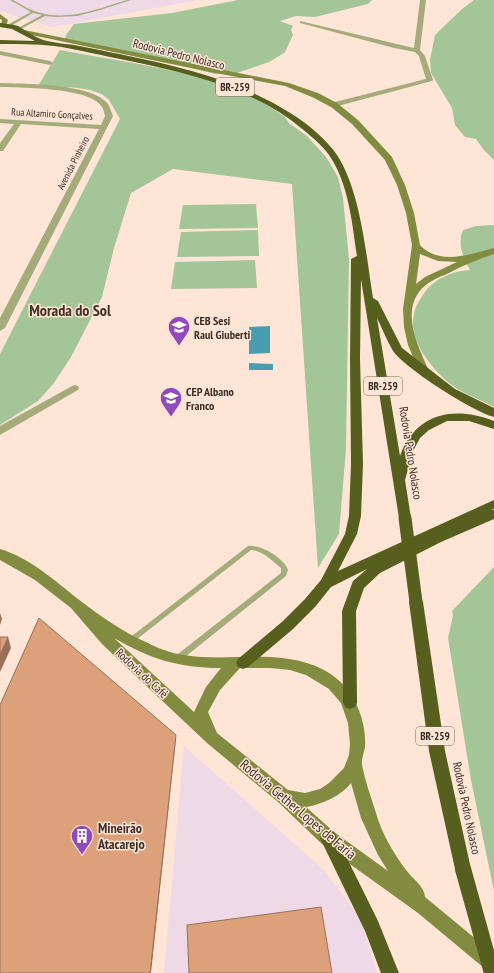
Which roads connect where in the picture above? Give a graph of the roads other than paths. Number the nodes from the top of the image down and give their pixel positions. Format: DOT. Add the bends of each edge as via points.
graph roads {
  1 [pos="11,0"];
  2 [pos="130,0"];
  3 [pos="423,0"];
  4 [pos="32,12"];
  5 [pos="45,15"];
  6 [pos="0,16"];
  7 [pos="302,22"];
  8 [pos="4,25"];
  9 [pos="21,30"];
  10 [pos="4,42"];
  11 [pos="47,43"];
  12 [pos="417,50"];
  13 [pos="0,52"];
  14 [pos="50,63"];
  15 [pos="0,85"];
  16 [pos="334,105"];
  17 [pos="0,122"];
  18 [pos="18,123"];
  19 [pos="104,127"];
  20 [pos="0,148"];
  21 [pos="356,224"];
  22 [pos="416,245"];
  23 [pos="494,251"];
  24 [pos="474,257"];
  25 [pos="367,290"];
  26 [pos="410,298"];
  27 [pos="0,328"];
  28 [pos="424,371"];
  29 [pos="74,388"];
  30 [pos="494,413"];
  31 [pos="494,424"];
  32 [pos="0,431"];
  33 [pos="399,481"];
  34 [pos="494,504"];
  35 [pos="494,514"];
  36 [pos="0,554"];
  37 [pos="326,583"];
  38 [pos="76,605"];
  39 [pos="130,641"];
  40 [pos="176,659"];
  41 [pos="240,663"];
  42 [pos="350,703"];
  43 [pos="212,738"];
  44 [pos="354,764"];
  45 [pos="284,796"];
  46 [pos="328,838"];
  47 [pos="424,907"];
  48 [pos="494,965"];
  49 [pos="390,973"];
  50 [pos="492,973"];
  1 -- 4 [label="lane"];
  2 -- 5 [label="lane" via="76,14"];
  3 -- 12 [label="street"];
  4 -- 5 [label="lane"];
  4 -- 8 [label="lane"];
  5 -- 9 [label="lane"];
  6 -- 8 [label="street" via="4,19"];
  7 -- 12 [label="street"];
  8 -- 9 [label="highway, Rodovia Pedro Nolasco / BR-259"];
  9 -- 10 [label="highway" via="24,37"];
  9 -- 11 [label="highway, Rodovia Pedro Nolasco / BR-259"];
  9 -- 16 [label="street" via="287,84 310,92"];
  10 -- 11 [label="highway, Rodovia Pedro Nolasco / BR-259"];
  11 -- 21 [label="highway, Rodovia Pedro Nolasco / BR-259" via="154,64 209,78 250,93 277,107 312,132 333,156 349,189"];
  12 -- 16 [label="street" via="422,56 430,80"];
  13 -- 14 [label="street"];
  15 -- 19 [label="street, Avenida Pinheiro" via="63,89 92,95 103,102 109,110"];
  16 -- 22 [label="street" via="355,122 389,159 410,213"];
  17 -- 18 [label="street, Rua Altamiro Gonçalves"];
  18 -- 19 [label="street, Rua Altamiro Gonçalves"];
  18 -- 20 [label="street"];
  19 -- 27 [label="street, Avenida Pinheiro"];
  21 -- 25 [label="highway, Rodovia Pedro Nolasco / BR-259"];
  21 -- 37 [label="highway" via="355,516 351,534"];
  22 -- 24 [label="street" via="424,254 433,257 455,260"];
  22 -- 26 [label="street"];
  23 -- 24 [label="street"];
  24 -- 26 [label="street" via="428,279"];
  25 -- 28 [label="highway" via="398,350"];
  25 -- 33 [label="highway, Rodovia Pedro Nolasco / BR-259"];
  26 -- 28 [label="street" via="410,337"];
  28 -- 30 [label="highway" via="451,391"];
  29 -- 32 [label="street"];
  31 -- 33 [label="highway" via="452,415 425,426 409,448"];
  33 -- 50 [label="highway, Rodovia Pedro Nolasco / BR-259, bridge" via="437,751 463,869"];
  34 -- 37 [label="highway"];
  35 -- 42 [label="highway" via="375,570 358,585 349,611"];
  36 -- 38 [label="street, Rodovia do Café" via="40,576"];
  37 -- 41 [label="highway" via="288,625"];
  38 -- 39 [label="street, Rodovia do Café"];
  38 -- 43 [label="street, Rodovia do Café" via="107,640"];
  39 -- 40 [label="street, Rodovia do Café"];
  39 -- 40 [label="lane" via="250,548 262,550 284,567 284,574"];
  40 -- 41 [label="street, Rodovia do Café"];
  41 -- 42 [label="street" via="288,664 309,669 330,681"];
  41 -- 43 [label="street" via="215,685 201,712"];
  42 -- 44 [label="street" via="358,733 357,757"];
  43 -- 45 [label="street, Rodovia Gether Lopes de Faria"];
  44 -- 45 [label="street" via="343,782 330,791 301,800"];
  44 -- 47 [label="street, Rodovia Gether Lopes de Faria" via="369,818 384,849"];
  45 -- 46 [label="street, Rodovia Gether Lopes de Faria"];
  46 -- 47 [label="street, Rodovia Gether Lopes de Faria"];
  46 -- 49 [label="highway" via="372,927"];
  47 -- 48 [label="street, Rodovia Gether Lopes de Faria"];
}
